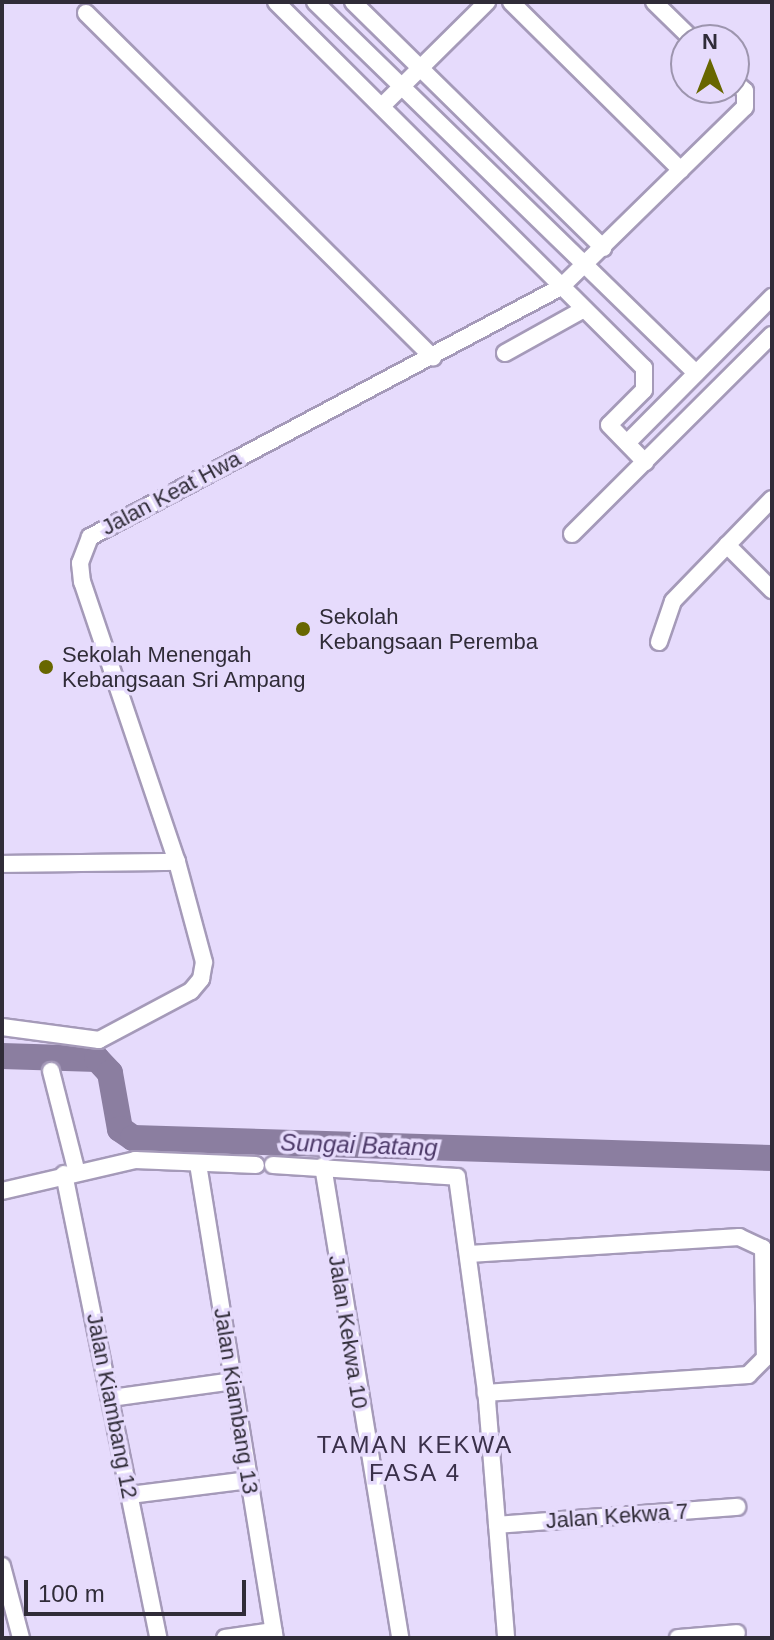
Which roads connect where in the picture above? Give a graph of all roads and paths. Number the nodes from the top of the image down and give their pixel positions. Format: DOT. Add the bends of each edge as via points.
graph roads {
  1 [pos="276,2"];
  2 [pos="315,2"];
  3 [pos="353,2"];
  4 [pos="487,2"];
  5 [pos="511,2"];
  6 [pos="654,2"];
  7 [pos="86,13"];
  8 [pos="677,24"];
  9 [pos="419,69"];
  10 [pos="402,86"];
  11 [pos="745,104"];
  12 [pos="382,106"];
  13 [pos="681,170"];
  14 [pos="603,248"];
  15 [pos="585,265"];
  16 [pos="561,287"];
  17 [pos="772,297"];
  18 [pos="584,309"];
  19 [pos="772,335"];
  20 [pos="505,353"];
  21 [pos="433,358"];
  22 [pos="696,373"];
  23 [pos="627,443"];
  24 [pos="645,462"];
  25 [pos="772,499"];
  26 [pos="572,534"];
  27 [pos="727,545"];
  28 [pos="772,590"];
  29 [pos="659,642"];
  30 [pos="177,862"];
  31 [pos="2,864"];
  32 [pos="2,1027"];
  33 [pos="51,1071"];
  34 [pos="198,1164"];
  35 [pos="323,1166"];
  36 [pos="70,1171"];
  37 [pos="2,1191"];
  38 [pos="469,1254"];
  39 [pos="233,1381"];
  40 [pos="486,1393"];
  41 [pos="111,1398"];
  42 [pos="249,1480"];
  43 [pos="130,1495"];
  44 [pos="737,1507"];
  45 [pos="497,1525"];
  46 [pos="2,1566"];
  47 [pos="737,1633"];
  48 [pos="274,1634"];
  49 [pos="21,1638"];
  50 [pos="158,1638"];
  51 [pos="225,1638"];
  52 [pos="400,1638"];
  53 [pos="506,1638"];
  54 [pos="678,1638"];
  1 -- 12 [label="street"];
  2 -- 10 [label="street"];
  3 -- 9 [label="street"];
  4 -- 9 [label="street"];
  5 -- 13 [label="street"];
  6 -- 8 [label="street"];
  7 -- 21 [label="street"];
  9 -- 10 [label="street"];
  9 -- 14 [label="street"];
  10 -- 12 [label="street"];
  10 -- 15 [label="street"];
  11 -- 13 [label="street, Jalan Keat Hwa"];
  12 -- 16 [label="street"];
  13 -- 14 [label="street, Jalan Keat Hwa"];
  14 -- 15 [label="street, Jalan Keat Hwa"];
  15 -- 16 [label="street, Jalan Keat Hwa"];
  15 -- 22 [label="street"];
  16 -- 18 [label="street"];
  16 -- 21 [label="street, Jalan Keat Hwa"];
  17 -- 22 [label="street"];
  18 -- 20 [label="street"];
  18 -- 23 [label="street" via="644,368 648,380 609,425"];
  19 -- 24 [label="street"];
  21 -- 30 [label="street, Jalan Keat Hwa" via="101,527 84,549 82,582"];
  22 -- 23 [label="street"];
  23 -- 24 [label="street"];
  24 -- 26 [label="street"];
  25 -- 27 [label="street"];
  27 -- 28 [label="street"];
  27 -- 29 [label="street" via="673,601"];
  30 -- 31 [label="street"];
  30 -- 32 [label="street, Jalan Keat Hwa" via="204,962 191,991 99,1040"];
  33 -- 36 [label="street, Jalan Kiambang 12"];
  34 -- 35 [label="street"];
  34 -- 36 [label="street" via="135,1160"];
  34 -- 39 [label="street, Jalan Kiambang 13"];
  35 -- 38 [label="street" via="457,1177"];
  35 -- 52 [label="street, Jalan Kekwa 10"];
  36 -- 37 [label="street"];
  36 -- 41 [label="street, Jalan Kiambang 12"];
  38 -- 40 [label="street"];
  38 -- 40 [label="street" via="739,1237 763,1248 765,1358 748,1375"];
  39 -- 41 [label="street"];
  39 -- 42 [label="street, Jalan Kiambang 13"];
  40 -- 45 [label="street"];
  41 -- 43 [label="street, Jalan Kiambang 12"];
  42 -- 43 [label="street"];
  42 -- 48 [label="street, Jalan Kiambang 13"];
  43 -- 50 [label="street, Jalan Kiambang 12"];
  44 -- 45 [label="street, Jalan Kekwa 7"];
  45 -- 53 [label="street"];
  46 -- 49 [label="street"];
  47 -- 54 [label="street"];
  48 -- 51 [label="street"];
}
